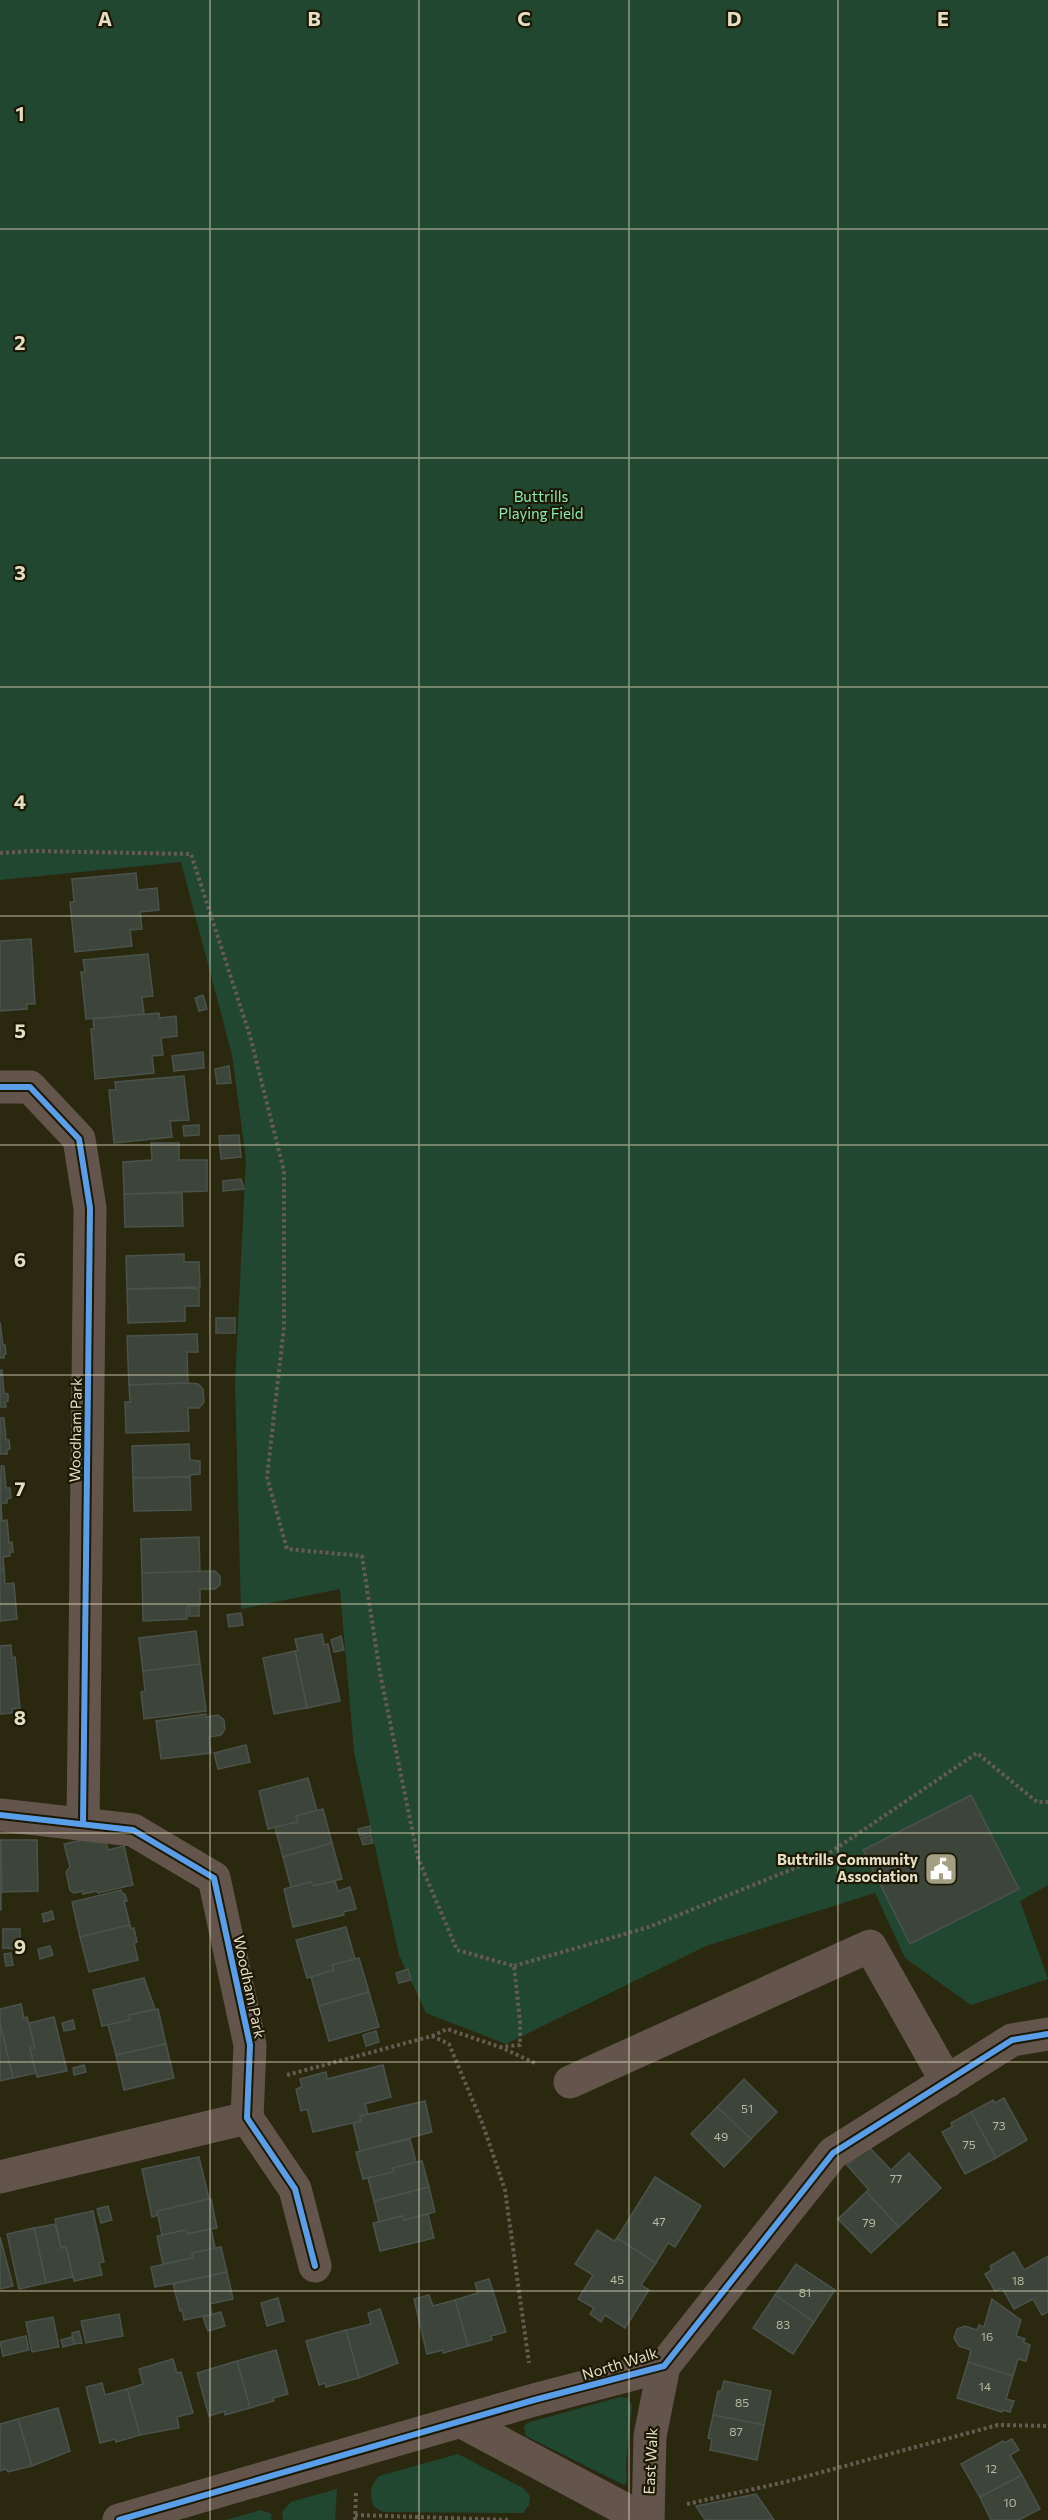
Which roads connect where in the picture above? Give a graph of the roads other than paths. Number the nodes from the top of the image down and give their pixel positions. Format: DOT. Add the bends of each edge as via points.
graph roads {
  1 [pos="0,1087"];
  2 [pos="0,1815"];
  3 [pos="82,1824"];
  4 [pos="1048,2034"];
  5 [pos="570,2082"];
  6 [pos="947,2082"];
  7 [pos="247,2118"];
  8 [pos="0,2177"];
  9 [pos="315,2266"];
  10 [pos="664,2366"];
  11 [pos="462,2422"];
  12 [pos="647,2518"];
  13 [pos="118,2520"];
  1 -- 3 [label="street, Woodham Park" via="30,1087 79,1139 90,1208"];
  2 -- 3 [label="street, Woodham Park"];
  3 -- 7 [label="street, Woodham Park" via="133,1830 214,1878 250,2045"];
  4 -- 6 [label="street, North Walk" via="1012,2040"];
  5 -- 6 [label="street" via="870,1946"];
  6 -- 10 [label="street, North Walk" via="833,2153"];
  7 -- 8 [label="street"];
  7 -- 9 [label="street" via="296,2189"];
  10 -- 11 [label="street, North Walk"];
  10 -- 12 [label="street, East Walk" via="650,2436"];
  11 -- 12 [label="street"];
  11 -- 13 [label="street, North Walk"];
}
